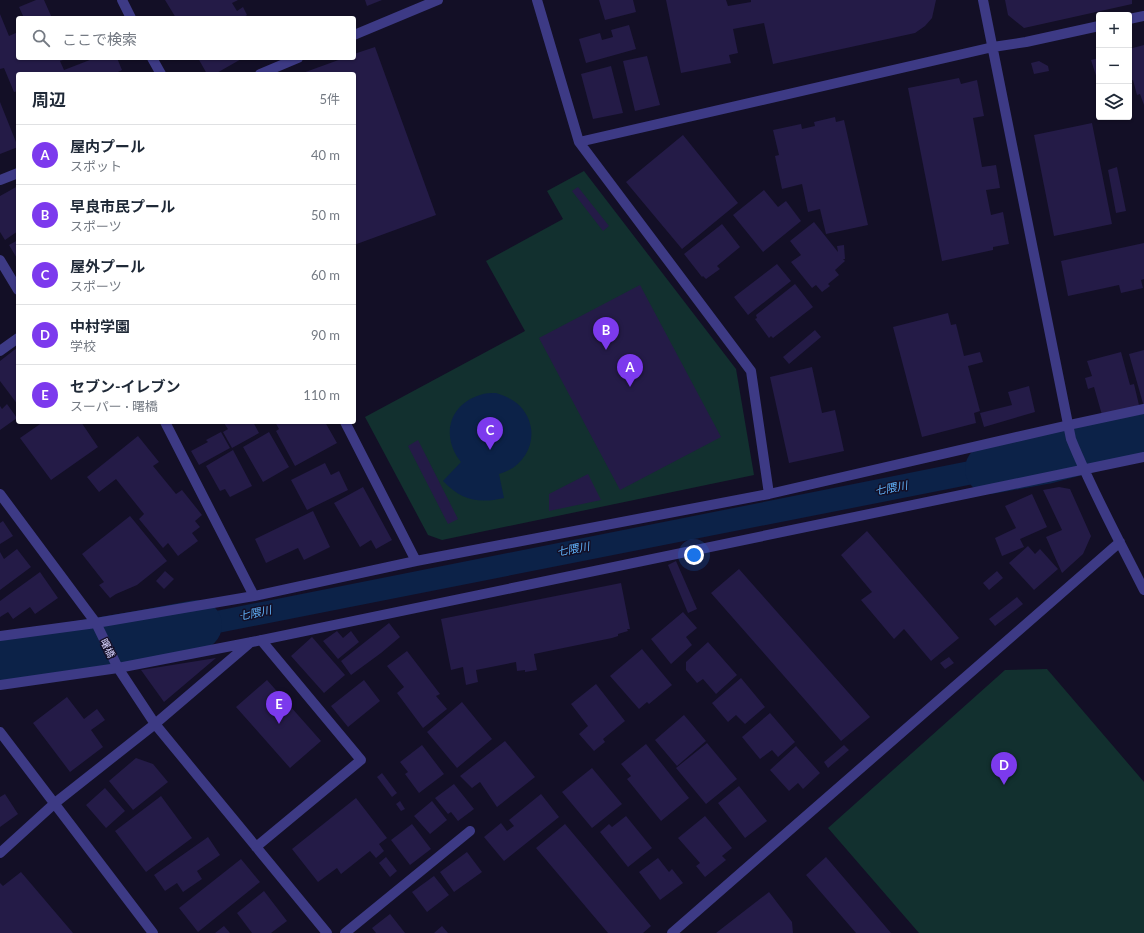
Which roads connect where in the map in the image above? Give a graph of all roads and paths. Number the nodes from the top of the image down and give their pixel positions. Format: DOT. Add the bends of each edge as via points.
graph roads {
  1 [pos="122,0"];
  2 [pos="438,0"];
  3 [pos="537,0"];
  4 [pos="983,0"];
  5 [pos="130,16"];
  6 [pos="1144,16"];
  7 [pos="1132,18"];
  8 [pos="1096,27"];
  9 [pos="356,34"];
  10 [pos="993,47"];
  11 [pos="153,60"];
  12 [pos="293,60"];
  13 [pos="160,72"];
  14 [pos="265,72"];
  15 [pos="579,142"];
  16 [pos="16,174"];
  17 [pos="0,180"];
  18 [pos="0,260"];
  19 [pos="16,287"];
  20 [pos="16,339"];
  21 [pos="0,351"];
  22 [pos="1144,408"];
  23 [pos="166,424"];
  24 [pos="346,424"];
  25 [pos="1068,425"];
  26 [pos="1144,457"];
  27 [pos="1084,470"];
  28 [pos="0,494"];
  29 [pos="769,494"];
  30 [pos="1120,542"];
  31 [pos="416,562"];
  32 [pos="1144,590"];
  33 [pos="254,596"];
  34 [pos="96,623"];
  35 [pos="0,636"];
  36 [pos="256,641"];
  37 [pos="116,665"];
  38 [pos="0,685"];
  39 [pos="155,724"];
  40 [pos="0,732"];
  41 [pos="55,803"];
  42 [pos="470,832"];
  43 [pos="256,847"];
  44 [pos="0,854"];
  45 [pos="153,933"];
  46 [pos="327,933"];
  47 [pos="345,933"];
  48 [pos="672,933"];
  1 -- 5 [label="street"];
  2 -- 9 [label="street"];
  3 -- 15 [label="street"];
  4 -- 10 [label="street"];
  6 -- 7 [label="street"];
  8 -- 10 [label="street"];
  10 -- 15 [label="street"];
  10 -- 25 [label="street"];
  11 -- 13 [label="street"];
  12 -- 14 [label="street"];
  15 -- 29 [label="street" via="751,371"];
  16 -- 17 [label="street"];
  18 -- 19 [label="street"];
  20 -- 21 [label="street"];
  22 -- 25 [label="street"];
  23 -- 33 [label="street"];
  24 -- 31 [label="street"];
  25 -- 27 [label="street"];
  25 -- 29 [label="street"];
  26 -- 27 [label="street"];
  27 -- 30 [label="street"];
  27 -- 36 [label="street"];
  28 -- 34 [label="street, 曙橋"];
  29 -- 31 [label="street"];
  30 -- 32 [label="street"];
  30 -- 48 [label="street"];
  31 -- 33 [label="street"];
  33 -- 34 [label="street"];
  34 -- 35 [label="street"];
  34 -- 37 [label="street, 曙橋"];
  36 -- 37 [label="street"];
  36 -- 39 [label="street"];
  36 -- 43 [label="street" via="361,760"];
  37 -- 38 [label="street"];
  37 -- 39 [label="street, 曙橋"];
  39 -- 41 [label="street"];
  39 -- 43 [label="street, 曙橋"];
  40 -- 41 [label="street"];
  41 -- 44 [label="street"];
  41 -- 45 [label="street"];
  42 -- 47 [label="street"];
  43 -- 46 [label="street, 曙橋"];
}
